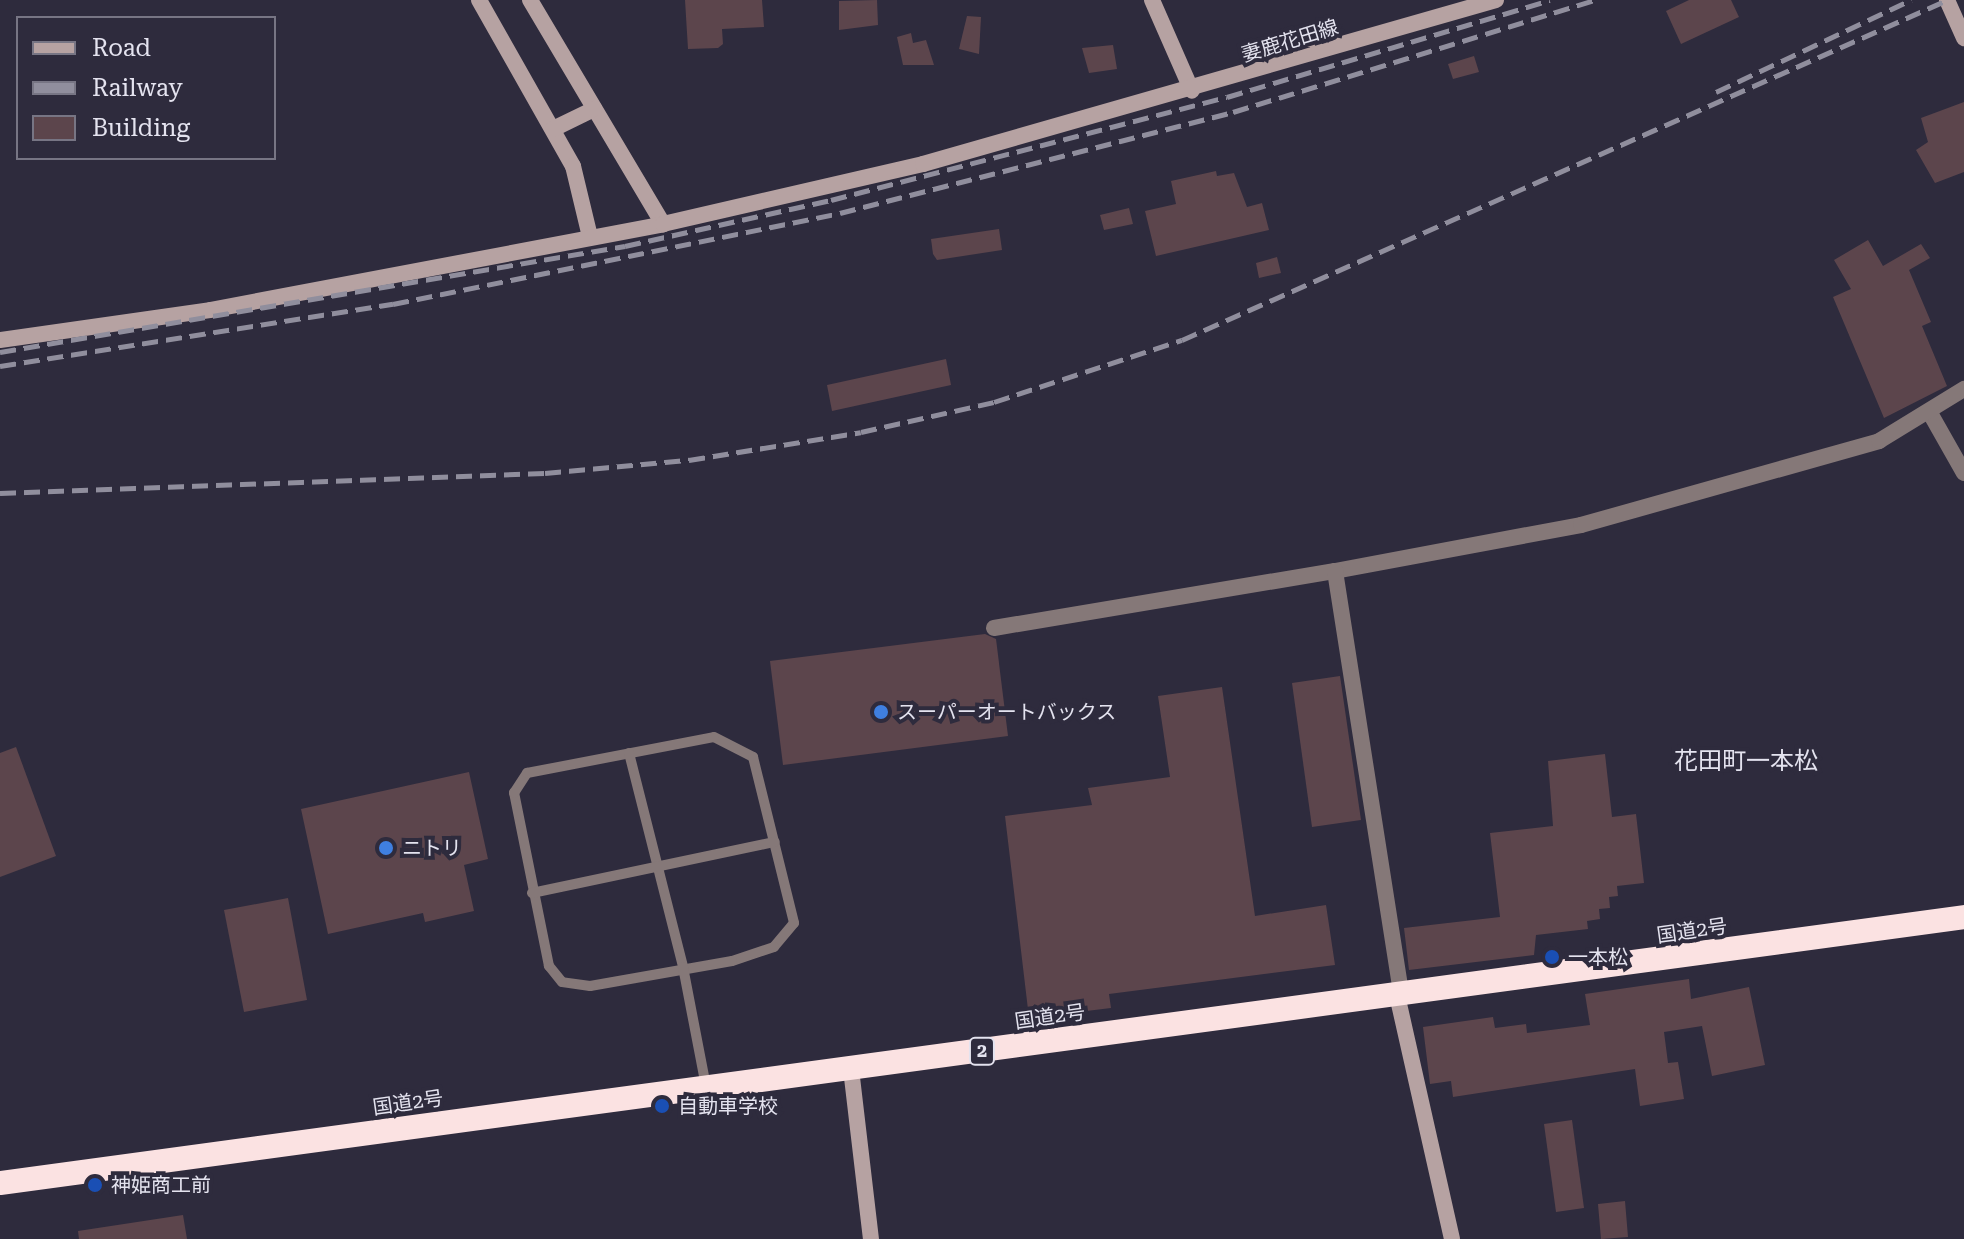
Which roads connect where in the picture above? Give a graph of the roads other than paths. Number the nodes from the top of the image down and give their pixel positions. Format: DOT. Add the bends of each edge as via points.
graph roads {
  1 [pos="479,0"];
  2 [pos="530,0"];
  3 [pos="1152,0"];
  4 [pos="1496,0"];
  5 [pos="1947,0"];
  6 [pos="1964,38"];
  7 [pos="1192,91"];
  8 [pos="594,109"];
  9 [pos="553,129"];
  10 [pos="663,224"];
  11 [pos="590,237"];
  12 [pos="0,340"];
  13 [pos="1964,389"];
  14 [pos="1930,413"];
  15 [pos="1964,473"];
  16 [pos="1335,571"];
  17 [pos="994,628"];
  18 [pos="629,753"];
  19 [pos="775,842"];
  20 [pos="658,869"];
  21 [pos="532,893"];
  22 [pos="1963,919"];
  23 [pos="683,967"];
  24 [pos="1399,995"];
  25 [pos="851,1069"];
  26 [pos="706,1087"];
  27 [pos="0,1183"];
  28 [pos="871,1239"];
  29 [pos="1452,1239"];
  1 -- 9 [label="street"];
  2 -- 8 [label="street"];
  3 -- 7 [label="street"];
  4 -- 7 [label="street, 妻鹿花田線"];
  5 -- 6 [label="street"];
  7 -- 10 [label="street, 妻鹿花田線" via="923,164"];
  8 -- 9 [label="street"];
  8 -- 10 [label="street"];
  9 -- 11 [label="street" via="573,166"];
  10 -- 11 [label="street, 妻鹿花田線"];
  11 -- 12 [label="street, 妻鹿花田線" via="210,310"];
  13 -- 14 [label="street"];
  14 -- 15 [label="street"];
  14 -- 16 [label="street" via="1879,441 1581,525"];
  16 -- 17 [label="street"];
  16 -- 24 [label="street"];
  18 -- 19 [label="lane" via="714,737 753,757"];
  18 -- 20 [label="lane"];
  18 -- 21 [label="lane" via="527,773 514,793"];
  19 -- 20 [label="lane"];
  19 -- 23 [label="lane" via="794,923 774,947 732,961"];
  20 -- 21 [label="lane"];
  20 -- 23 [label="lane"];
  21 -- 23 [label="lane" via="549,966 562,982 590,986"];
  22 -- 24 [label="highway, 国道2号 / 2"];
  23 -- 26 [label="lane"];
  24 -- 25 [label="highway, 国道2号 / 2"];
  24 -- 29 [label="street"];
  25 -- 26 [label="highway, 国道2号 / 2"];
  25 -- 28 [label="street"];
  26 -- 27 [label="highway, 国道2号 / 2"];
}
